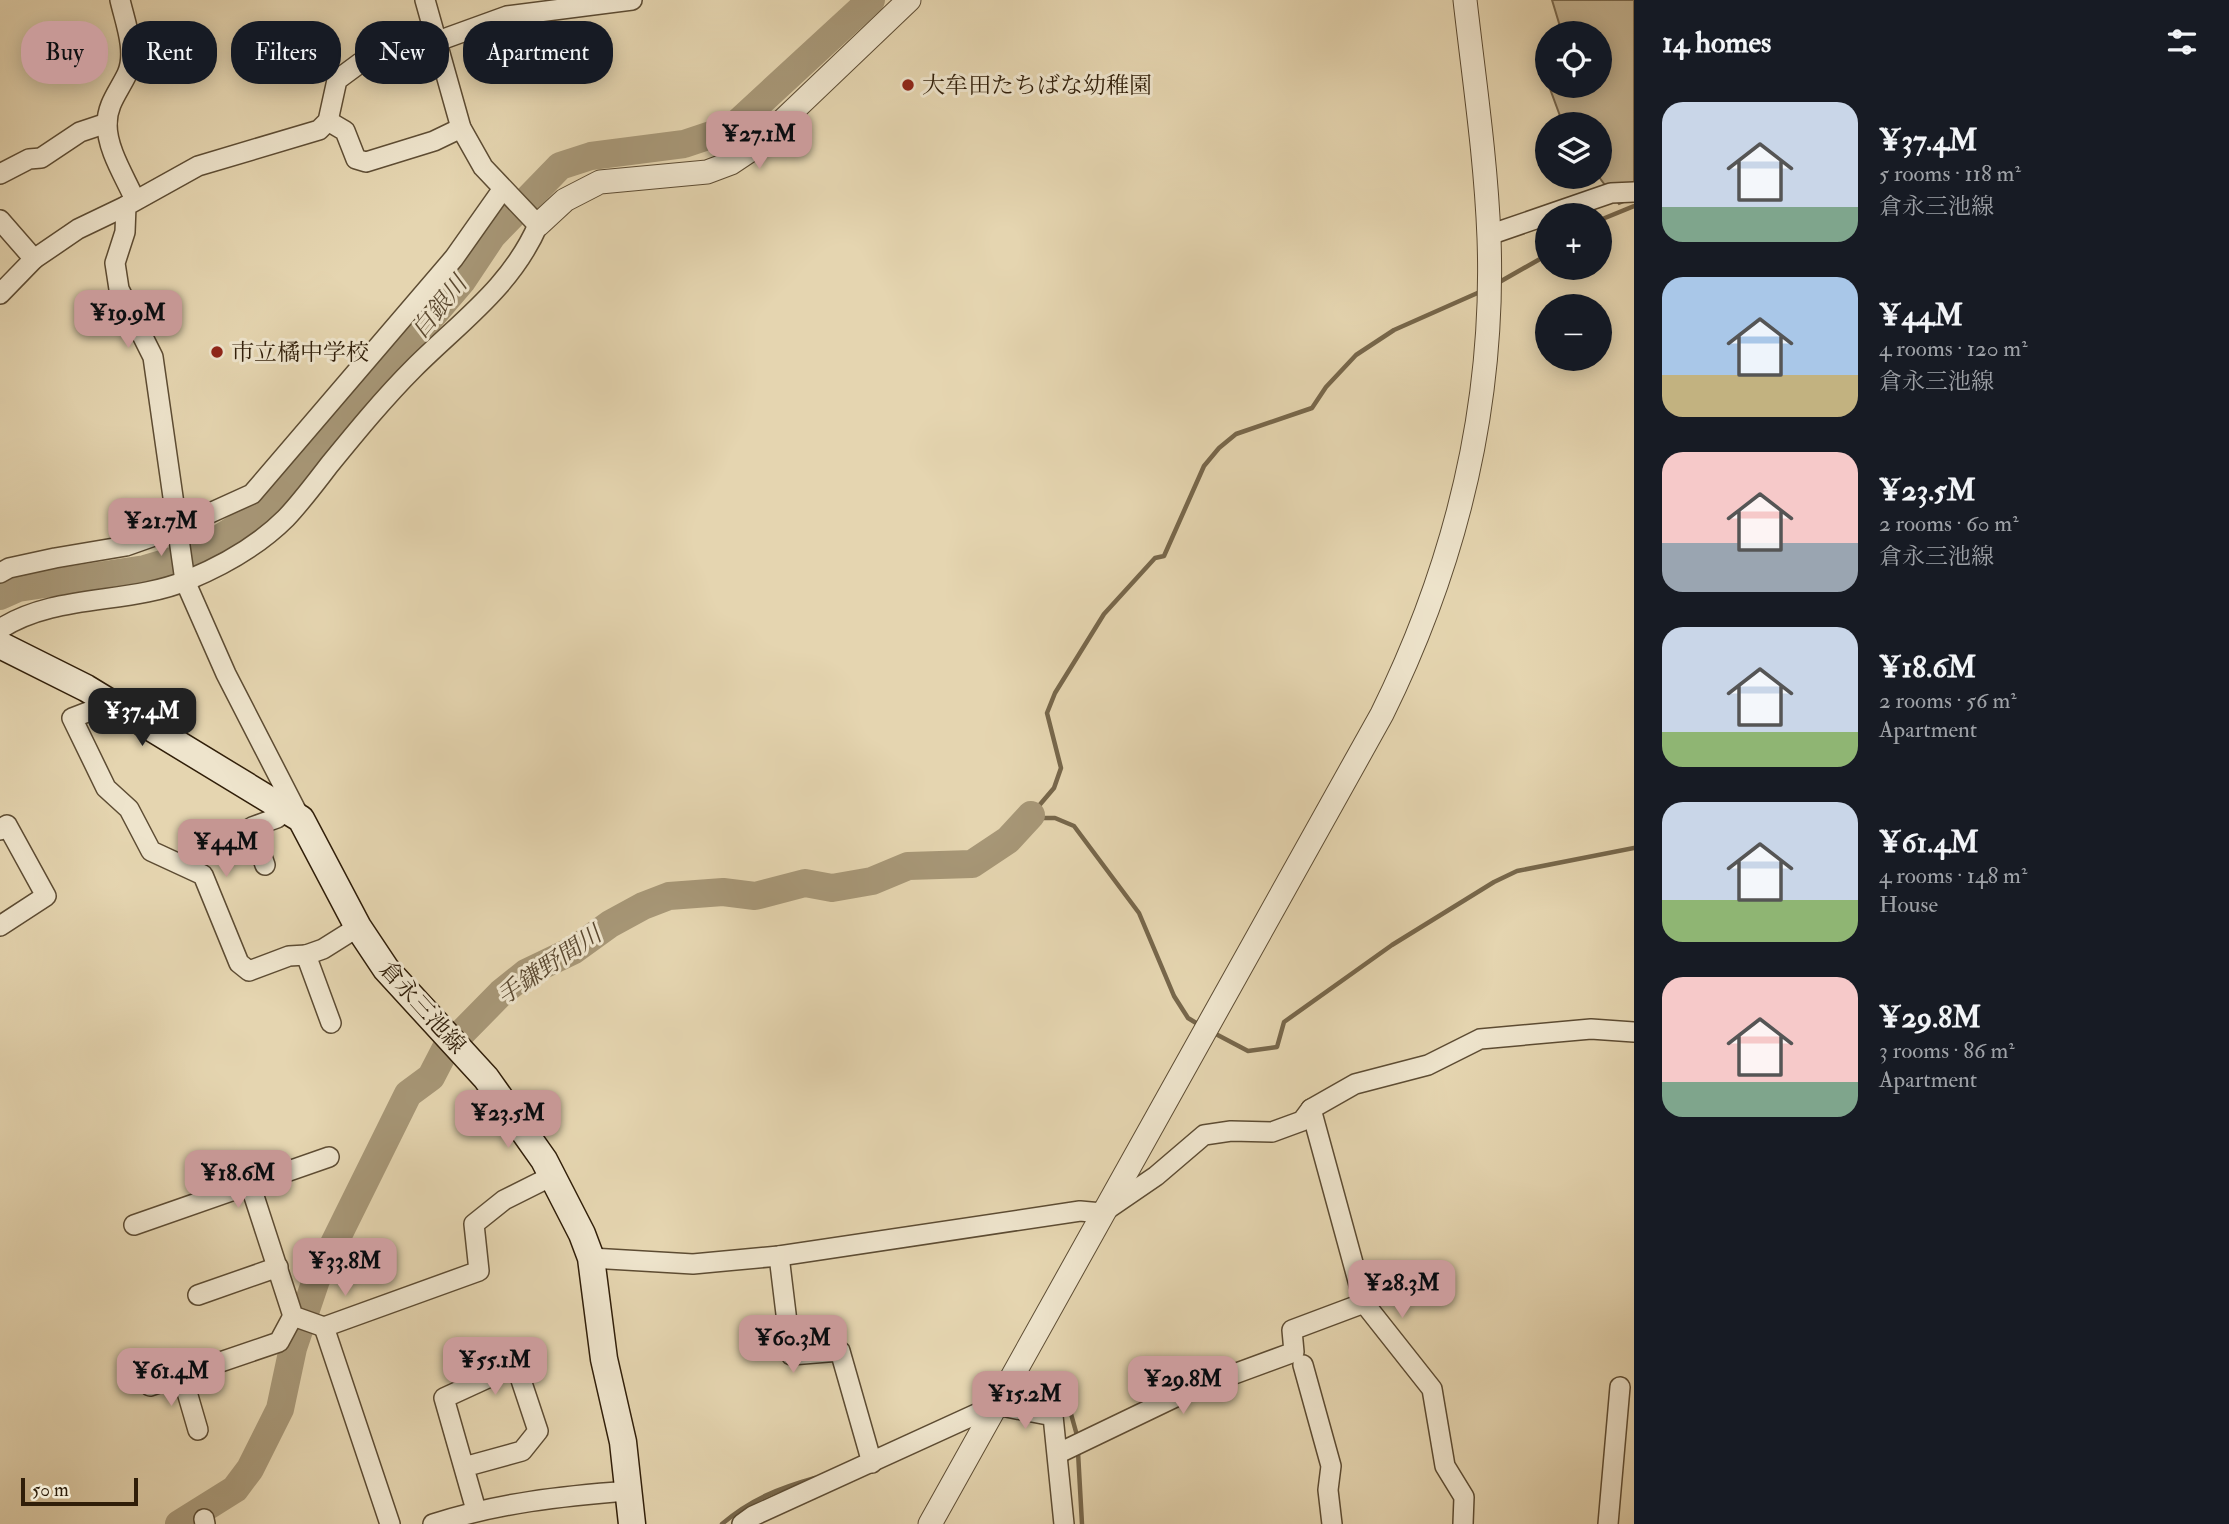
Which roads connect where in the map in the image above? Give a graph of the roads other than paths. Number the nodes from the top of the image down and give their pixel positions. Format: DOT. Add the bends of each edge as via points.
graph roads {
  1 [pos="120,0"];
  2 [pos="425,0"];
  3 [pos="632,0"];
  4 [pos="909,0"];
  5 [pos="1465,0"];
  6 [pos="432,21"];
  7 [pos="449,37"];
  8 [pos="355,67"];
  9 [pos="449,83"];
  10 [pos="328,121"];
  11 [pos="107,123"];
  12 [pos="461,128"];
  13 [pos="0,174"];
  14 [pos="504,191"];
  15 [pos="1634,192"];
  16 [pos="130,203"];
  17 [pos="0,220"];
  18 [pos="534,221"];
  19 [pos="1489,235"];
  20 [pos="34,259"];
  21 [pos="0,294"];
  22 [pos="177,528"];
  23 [pos="0,573"];
  24 [pos="185,581"];
  25 [pos="0,629"];
  26 [pos="0,645"];
  27 [pos="111,703"];
  28 [pos="293,814"];
  29 [pos="0,830"];
  30 [pos="265,865"];
  31 [pos="0,926"];
  32 [pos="358,927"];
  33 [pos="306,955"];
  34 [pos="331,1023"];
  35 [pos="1634,1032"];
  36 [pos="1311,1109"];
  37 [pos="329,1157"];
  38 [pos="552,1176"];
  39 [pos="250,1184"];
  40 [pos="1102,1213"];
  41 [pos="134,1225"];
  42 [pos="779,1256"];
  43 [pos="591,1258"];
  44 [pos="278,1267"];
  45 [pos="198,1295"];
  46 [pos="1364,1303"];
  47 [pos="293,1316"];
  48 [pos="324,1327"];
  49 [pos="1303,1365"];
  50 [pos="182,1376"];
  51 [pos="150,1386"];
  52 [pos="1620,1387"];
  53 [pos="996,1405"];
  54 [pos="198,1430"];
  55 [pos="1059,1453"];
  56 [pos="872,1463"];
  57 [pos="464,1467"];
  58 [pos="629,1491"];
  59 [pos="476,1510"];
  60 [pos="390,1524"];
  61 [pos="433,1524"];
  62 [pos="632,1524"];
  63 [pos="742,1524"];
  64 [pos="930,1524"];
  65 [pos="1064,1524"];
  66 [pos="1332,1524"];
  67 [pos="1462,1524"];
  68 [pos="1608,1524"];
  1 -- 11 [label="street" via="131,58 113,95"];
  2 -- 6 [label="street"];
  3 -- 7 [label="street" via="507,16"];
  4 -- 18 [label="street" via="755,147 731,163 707,172 600,182"];
  5 -- 19 [label="street"];
  8 -- 10 [label="street" via="337,80"];
  9 -- 12 [label="street"];
  10 -- 12 [label="street" via="345,131 356,159 366,162"];
  10 -- 16 [label="street" via="319,130 198,166"];
  11 -- 13 [label="street"];
  11 -- 16 [label="street"];
  12 -- 14 [label="street" via="483,167"];
  14 -- 18 [label="street"];
  14 -- 22 [label="street" via="454,258 252,494"];
  15 -- 19 [label="street" via="1611,193"];
  16 -- 20 [label="street" via="78,229"];
  16 -- 22 [label="street" via="115,263 119,289 153,357"];
  17 -- 20 [label="street"];
  18 -- 24 [label="street" via="519,263 485,304 415,368 286,518 230,562"];
  19 -- 40 [label="street" via="1488,334 1479,421 1468,485 1432,601 1382,714"];
  20 -- 21 [label="street"];
  22 -- 23 [label="street" via="126,546"];
  22 -- 24 [label="street"];
  24 -- 25 [label="street" via="20,616"];
  24 -- 28 [label="street"];
  26 -- 27 [label="main road"];
  27 -- 28 [label="main road"];
  27 -- 33 [label="street" via="72,718 106,788 129,809 152,851 203,875 240,963 249,971 289,956"];
  28 -- 30 [label="street" via="252,827"];
  28 -- 32 [label="main road, 倉永三池線"];
  29 -- 31 [label="street" via="7,825 46,896"];
  32 -- 33 [label="street"];
  32 -- 38 [label="main road, 倉永三池線" via="405,993 486,1078"];
  33 -- 34 [label="street"];
  35 -- 36 [label="street" via="1591,1029 1480,1039 1428,1065 1355,1084"];
  36 -- 40 [label="street" via="1302,1121 1272,1132 1204,1135"];
  36 -- 46 [label="street"];
  37 -- 39 [label="street"];
  38 -- 43 [label="main road, 倉永三池線"];
  38 -- 48 [label="street" via="504,1200 474,1224 479,1270"];
  39 -- 41 [label="street"];
  39 -- 44 [label="street"];
  40 -- 42 [label="street" via="1080,1211"];
  40 -- 53 [label="street"];
  42 -- 43 [label="street" via="693,1264"];
  42 -- 56 [label="street" via="791,1355 840,1351"];
  43 -- 58 [label="main road, 倉永三池線"];
  44 -- 45 [label="street"];
  44 -- 47 [label="street"];
  46 -- 55 [label="street" via="1292,1330 1294,1352 1188,1391"];
  46 -- 67 [label="street" via="1432,1389 1445,1466 1464,1497"];
  47 -- 48 [label="street"];
  47 -- 50 [label="street" via="279,1342"];
  48 -- 60 [label="street"];
  49 -- 66 [label="street" via="1331,1466"];
  50 -- 51 [label="street"];
  50 -- 54 [label="street"];
  52 -- 68 [label="street"];
  53 -- 55 [label="street" via="1054,1416"];
  53 -- 56 [label="street"];
  53 -- 64 [label="street"];
  55 -- 65 [label="street"];
  56 -- 63 [label="street"];
  57 -- 57 [label="street" via="444,1398 516,1366 538,1431 522,1451"];
  57 -- 59 [label="street"];
  58 -- 59 [label="street" via="551,1497"];
  58 -- 62 [label="main road, 倉永三池線"];
  59 -- 61 [label="street"];
}
